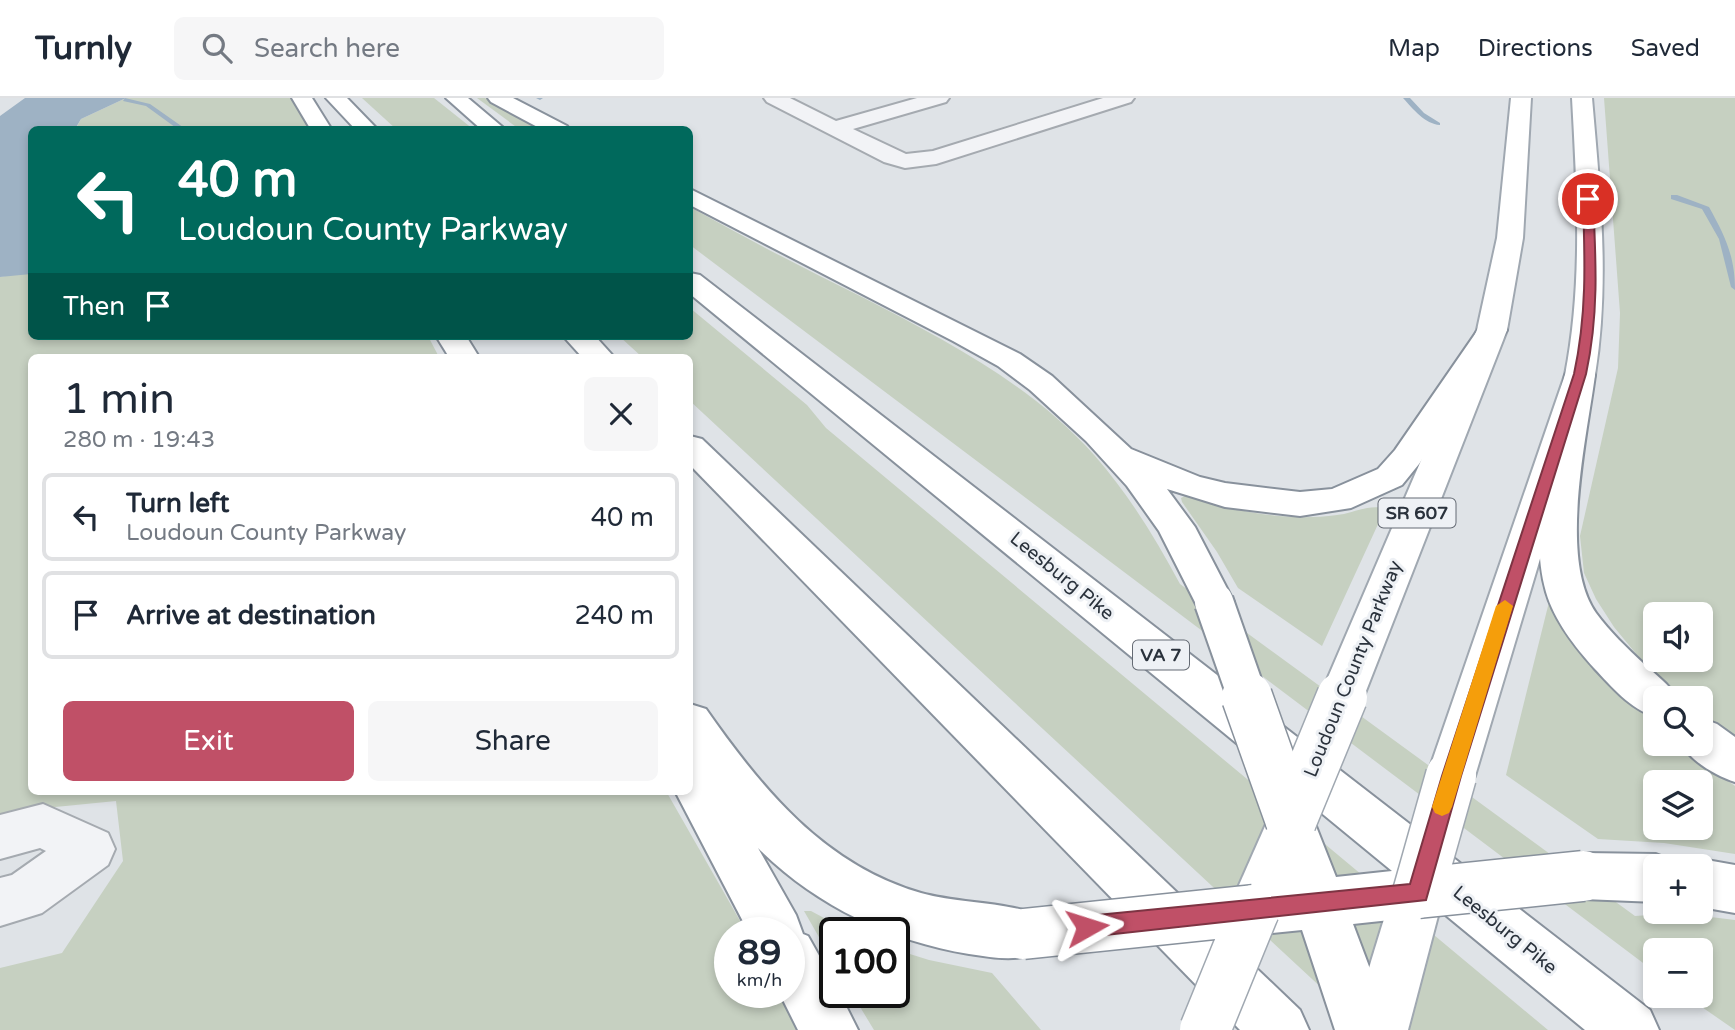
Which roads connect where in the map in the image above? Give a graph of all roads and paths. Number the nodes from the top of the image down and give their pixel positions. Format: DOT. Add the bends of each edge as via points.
graph roads {
  1 [pos="302,98"];
  2 [pos="336,98"];
  3 [pos="456,98"];
  4 [pos="498,98"];
  5 [pos="775,98"];
  6 [pos="939,98"];
  7 [pos="1124,98"];
  8 [pos="1521,98"];
  9 [pos="1582,98"];
  10 [pos="320,126"];
  11 [pos="365,126"];
  12 [pos="491,126"];
  13 [pos="551,126"];
  14 [pos="834,128"];
  15 [pos="693,198"];
  16 [pos="693,283"];
  17 [pos="1492,330"];
  18 [pos="582,340"];
  19 [pos="596,354"];
  20 [pos="1580,374"];
  21 [pos="693,449"];
  22 [pos="1114,451"];
  23 [pos="1643,689"];
  24 [pos="693,726"];
  25 [pos="1713,746"];
  26 [pos="1735,763"];
  27 [pos="693,780"];
  28 [pos="1291,821"];
  29 [pos="0,837"];
  30 [pos="1643,878"];
  31 [pos="1713,885"];
  32 [pos="1735,889"];
  33 [pos="1418,893"];
  34 [pos="0,902"];
  35 [pos="1320,904"];
  36 [pos="1254,910"];
  37 [pos="768,917"];
  38 [pos="805,985"];
  39 [pos="829,1030"];
  40 [pos="1205,1030"];
  41 [pos="1280,1030"];
  42 [pos="1364,1030"];
  43 [pos="1379,1030"];
  44 [pos="1630,1030"];
  1 -- 10 [label="main road"];
  2 -- 11 [label="main road"];
  3 -- 12 [label="main road"];
  4 -- 13 [label="main road"];
  5 -- 14 [label="street"];
  6 -- 14 [label="street"];
  7 -- 14 [label="street" via="917,160 892,157"];
  8 -- 17 [label="main road, Loudoun County Parkway / SR 607" via="1510,238"];
  9 -- 20 [label="main road" via="1592,294"];
  15 -- 22 [label="main road" via="1009,360 1071,408"];
  16 -- 44 [label="main road, Leesburg Pike / VA 7"];
  17 -- 22 [label="main road" via="1390,477 1338,500 1300,504 1225,495 1189,486"];
  17 -- 28 [label="main road, Loudoun County Parkway / SR 607, bridge"];
  18 -- 19 [label="main road"];
  20 -- 23 [label="main road" via="1561,509 1559,568 1573,609 1601,648"];
  20 -- 33 [label="main road, bridge"];
  21 -- 41 [label="main road"];
  22 -- 28 [label="main road, bridge" via="1177,527 1214,603"];
  24 -- 36 [label="main road, bridge" via="740,795 778,836 870,900 929,921 977,932 1023,934"];
  25 -- 26 [label="main road"];
  27 -- 37 [label="main road"];
  28 -- 35 [label="main road"];
  28 -- 36 [label="main road, Loudoun County Parkway / SR 607"];
  29 -- 34 [label="street" via="43,827 90,849 24,896"];
  30 -- 33 [label="main road, bridge" via="1583,876"];
  31 -- 32 [label="main road"];
  33 -- 35 [label="main road"];
  33 -- 43 [label="main road"];
  35 -- 36 [label="main road"];
  35 -- 42 [label="main road"];
  36 -- 40 [label="main road, Loudoun County Parkway / SR 607, bridge"];
  38 -- 39 [label="main road"];
}
